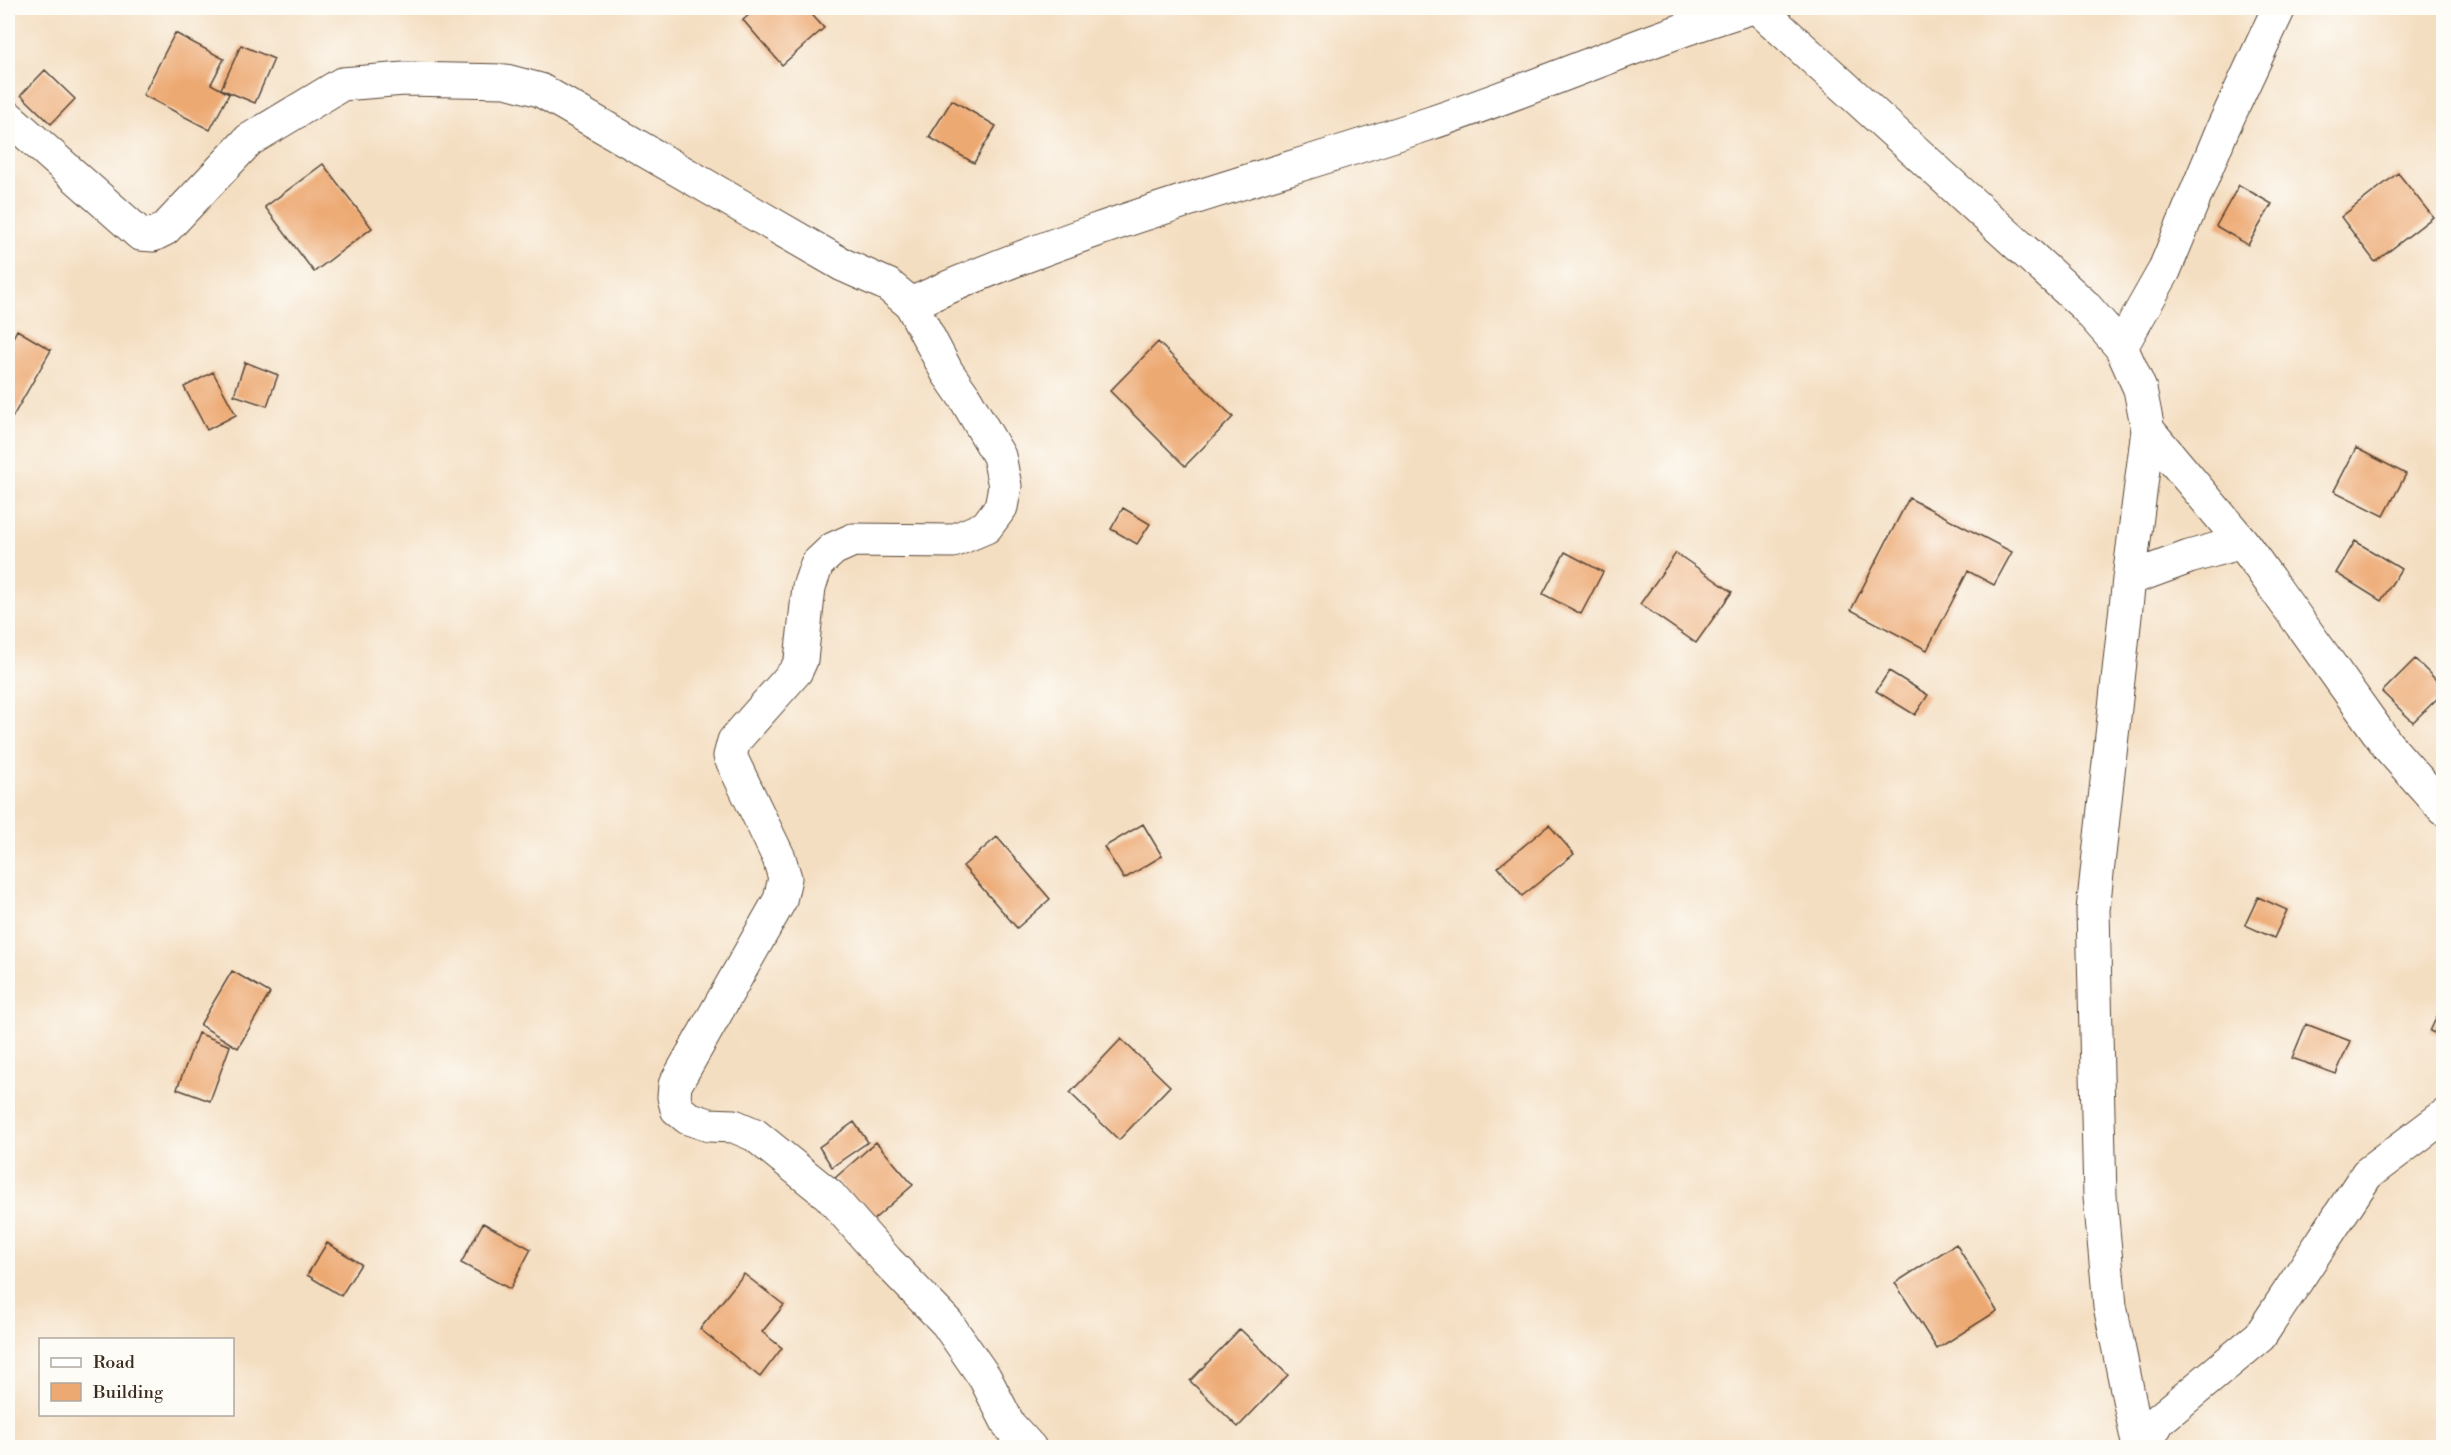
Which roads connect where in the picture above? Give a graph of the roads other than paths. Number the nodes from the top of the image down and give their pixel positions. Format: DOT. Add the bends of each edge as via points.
graph roads {
  1 [pos="1750,8"];
  2 [pos="1758,8"];
  3 [pos="2279,8"];
  4 [pos="8,117"];
  5 [pos="911,304"];
  6 [pos="2121,347"];
  7 [pos="2148,430"];
  8 [pos="2241,542"];
  9 [pos="2129,579"];
  10 [pos="2444,809"];
  11 [pos="2444,1116"];
  12 [pos="1030,1448"];
  13 [pos="2141,1448"];
  1 -- 5 [label="street" via="1427,124 1140,214"];
  2 -- 6 [label="street" via="2084,305"];
  3 -- 6 [label="street" via="2223,128 2164,272"];
  4 -- 5 [label="street" via="140,234 153,235 165,229 249,140 342,84 404,79 506,81 540,90 843,265 888,285"];
  5 -- 12 [label="street" via="946,372 999,456 1005,486 1000,507 986,527 953,541 853,540 833,549 817,564 809,587 801,660 796,671 734,741 730,756 779,858 785,878 780,900 675,1085 674,1096 677,1108 688,1118 709,1125 734,1126 755,1135 829,1195 947,1323 985,1378 1009,1425"];
  6 -- 7 [label="street" via="2140,389"];
  7 -- 8 [label="street"];
  7 -- 9 [label="street"];
  8 -- 9 [label="street"];
  8 -- 10 [label="street" via="2388,746"];
  9 -- 13 [label="street" via="2093,910 2100,1196 2110,1306"];
  11 -- 13 [label="street" via="2367,1174 2260,1336 2159,1420"];
}
